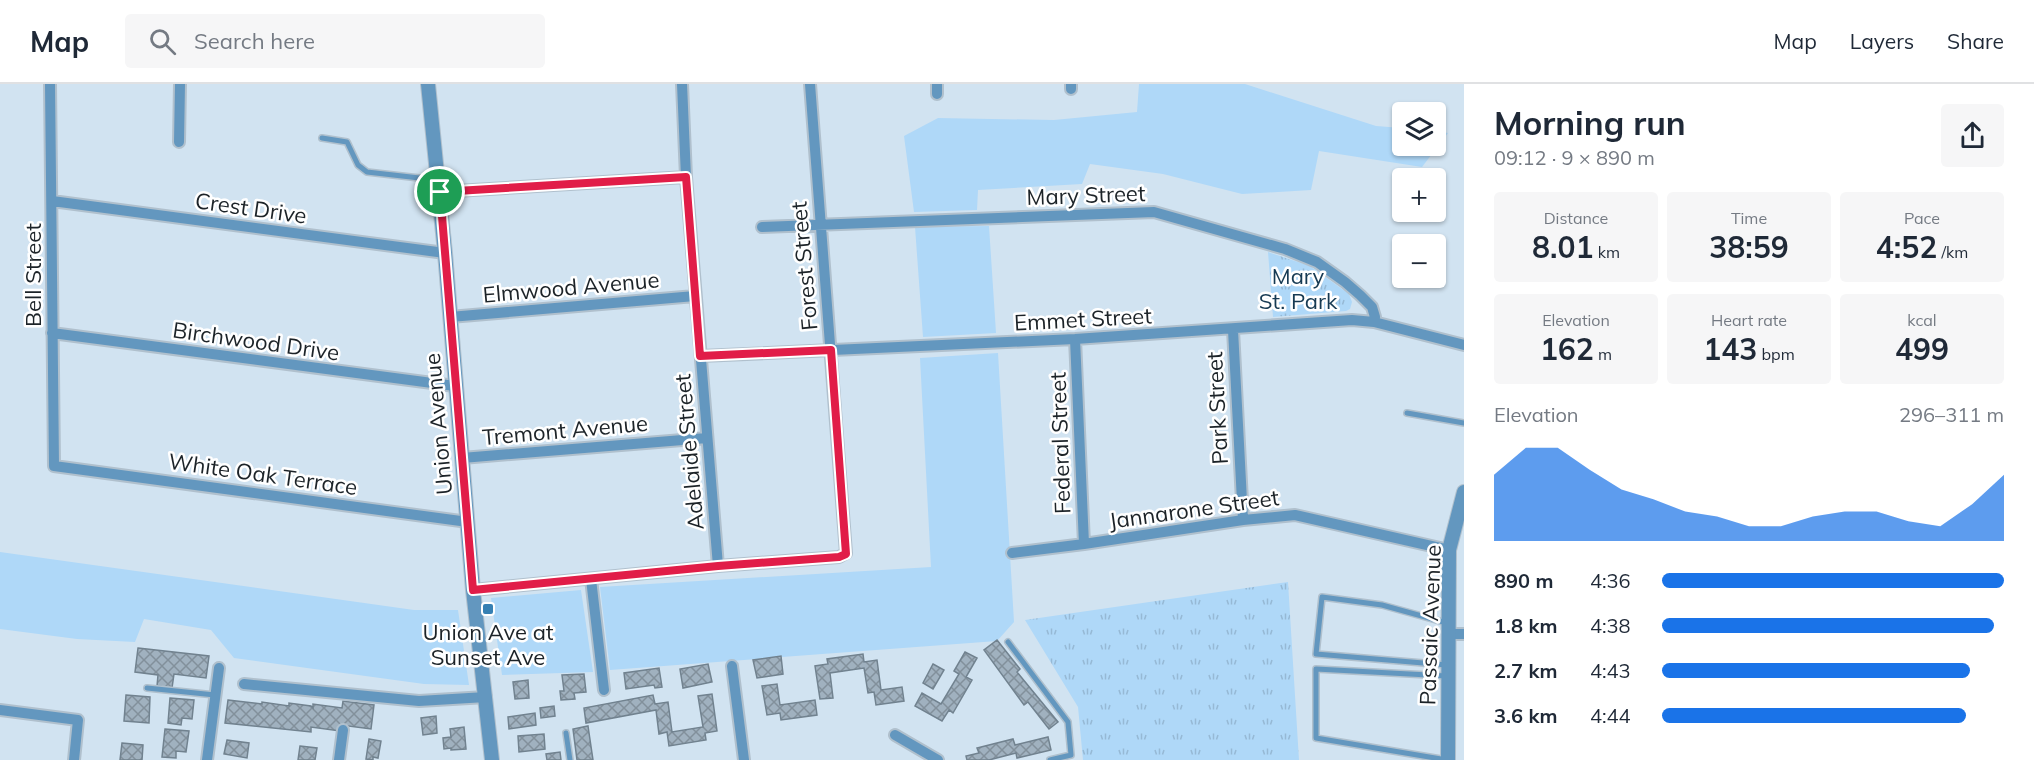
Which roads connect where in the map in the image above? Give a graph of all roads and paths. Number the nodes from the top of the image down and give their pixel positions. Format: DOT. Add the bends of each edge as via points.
graph roads {
  1 [pos="50,84"];
  2 [pos="180,84"];
  3 [pos="428,84"];
  4 [pos="682,84"];
  5 [pos="810,84"];
  6 [pos="322,138"];
  7 [pos="180,142"];
  8 [pos="686,177"];
  9 [pos="439,186"];
  10 [pos="52,201"];
  11 [pos="820,225"];
  12 [pos="762,227"];
  13 [pos="445,253"];
  14 [pos="695,296"];
  15 [pos="450,317"];
  16 [pos="1374,322"];
  17 [pos="1233,330"];
  18 [pos="52,333"];
  19 [pos="1075,339"];
  20 [pos="1464,345"];
  21 [pos="831,350"];
  22 [pos="700,356"];
  23 [pos="455,386"];
  24 [pos="1407,413"];
  25 [pos="1464,423"];
  26 [pos="707,438"];
  27 [pos="462,458"];
  28 [pos="54,466"];
  29 [pos="1464,492"];
  30 [pos="1243,520"];
  31 [pos="468,522"];
  32 [pos="1084,544"];
  33 [pos="1449,550"];
  34 [pos="1012,553"];
  35 [pos="718,566"];
  36 [pos="591,579"];
  37 [pos="473,590"];
  38 [pos="1449,628"];
  39 [pos="1464,634"];
  40 [pos="1008,642"];
  41 [pos="732,666"];
  42 [pos="219,668"];
  43 [pos="1448,671"];
  44 [pos="244,684"];
  45 [pos="147,688"];
  46 [pos="604,690"];
  47 [pos="215,695"];
  48 [pos="486,698"];
  49 [pos="0,710"];
  50 [pos="343,730"];
  51 [pos="566,733"];
  52 [pos="895,735"];
  53 [pos="74,760"];
  54 [pos="207,760"];
  55 [pos="339,760"];
  56 [pos="492,760"];
  57 [pos="570,760"];
  58 [pos="744,760"];
  59 [pos="938,760"];
  60 [pos="1050,760"];
  61 [pos="1448,760"];
  1 -- 10 [label="street, Bell Street"];
  2 -- 7 [label="street"];
  3 -- 9 [label="street, Union Avenue"];
  4 -- 8 [label="street, Adelaide Street"];
  5 -- 11 [label="street, Forest Street"];
  6 -- 9 [label="lane" via="347,142 362,170"];
  8 -- 9 [label="street"];
  8 -- 14 [label="street, Adelaide Street"];
  9 -- 13 [label="street, Union Avenue"];
  10 -- 13 [label="street, Crest Drive"];
  10 -- 18 [label="street, Bell Street"];
  11 -- 12 [label="street, Mary Street"];
  11 -- 16 [label="street, Mary Street" via="1154,212 1285,249 1317,262 1366,301 1374,312"];
  11 -- 21 [label="street, Forest Street"];
  13 -- 15 [label="street, Union Avenue"];
  14 -- 15 [label="street, Elmwood Avenue"];
  14 -- 22 [label="street, Adelaide Street"];
  15 -- 23 [label="street, Union Avenue"];
  16 -- 17 [label="street, Emmet Street"];
  16 -- 20 [label="street, Emmet Street"];
  17 -- 19 [label="street, Emmet Street"];
  17 -- 30 [label="street, Park Street"];
  18 -- 23 [label="street, Birchwood Drive"];
  18 -- 28 [label="street, Bell Street"];
  19 -- 21 [label="street, Emmet Street"];
  19 -- 32 [label="street, Federal Street"];
  21 -- 22 [label="street, Emmet Street"];
  21 -- 35 [label="street, Forest Street" via="846,554"];
  22 -- 26 [label="street, Adelaide Street"];
  23 -- 27 [label="street, Union Avenue"];
  24 -- 25 [label="lane"];
  26 -- 27 [label="street, Tremont Avenue"];
  26 -- 35 [label="street, Adelaide Street"];
  27 -- 31 [label="street, Union Avenue"];
  28 -- 31 [label="street, White Oak Terrace"];
  29 -- 33 [label="street, Passaic Avenue"];
  30 -- 32 [label="street, Jannarone Street"];
  30 -- 33 [label="street, Jannarone Street" via="1294,514"];
  31 -- 37 [label="street, Union Avenue"];
  32 -- 34 [label="street, Jannarone Street"];
  33 -- 38 [label="street, Passaic Avenue"];
  35 -- 36 [label="street"];
  36 -- 37 [label="street"];
  36 -- 46 [label="street"];
  37 -- 48 [label="street, Union Avenue"];
  38 -- 39 [label="street"];
  38 -- 43 [label="street, Passaic Avenue"];
  38 -- 43 [label="lane" via="1382,605 1322,597 1316,654"];
  40 -- 60 [label="lane" via="1068,722 1071,755"];
  41 -- 58 [label="street"];
  42 -- 47 [label="street"];
  43 -- 61 [label="street, Passaic Avenue"];
  43 -- 61 [label="lane" via="1316,669 1316,738"];
  44 -- 48 [label="street" via="419,701"];
  45 -- 47 [label="lane"];
  47 -- 54 [label="street"];
  48 -- 56 [label="street, Union Avenue"];
  49 -- 53 [label="street" via="78,720"];
  50 -- 55 [label="street"];
  51 -- 57 [label="lane"];
  52 -- 59 [label="street"];
}
